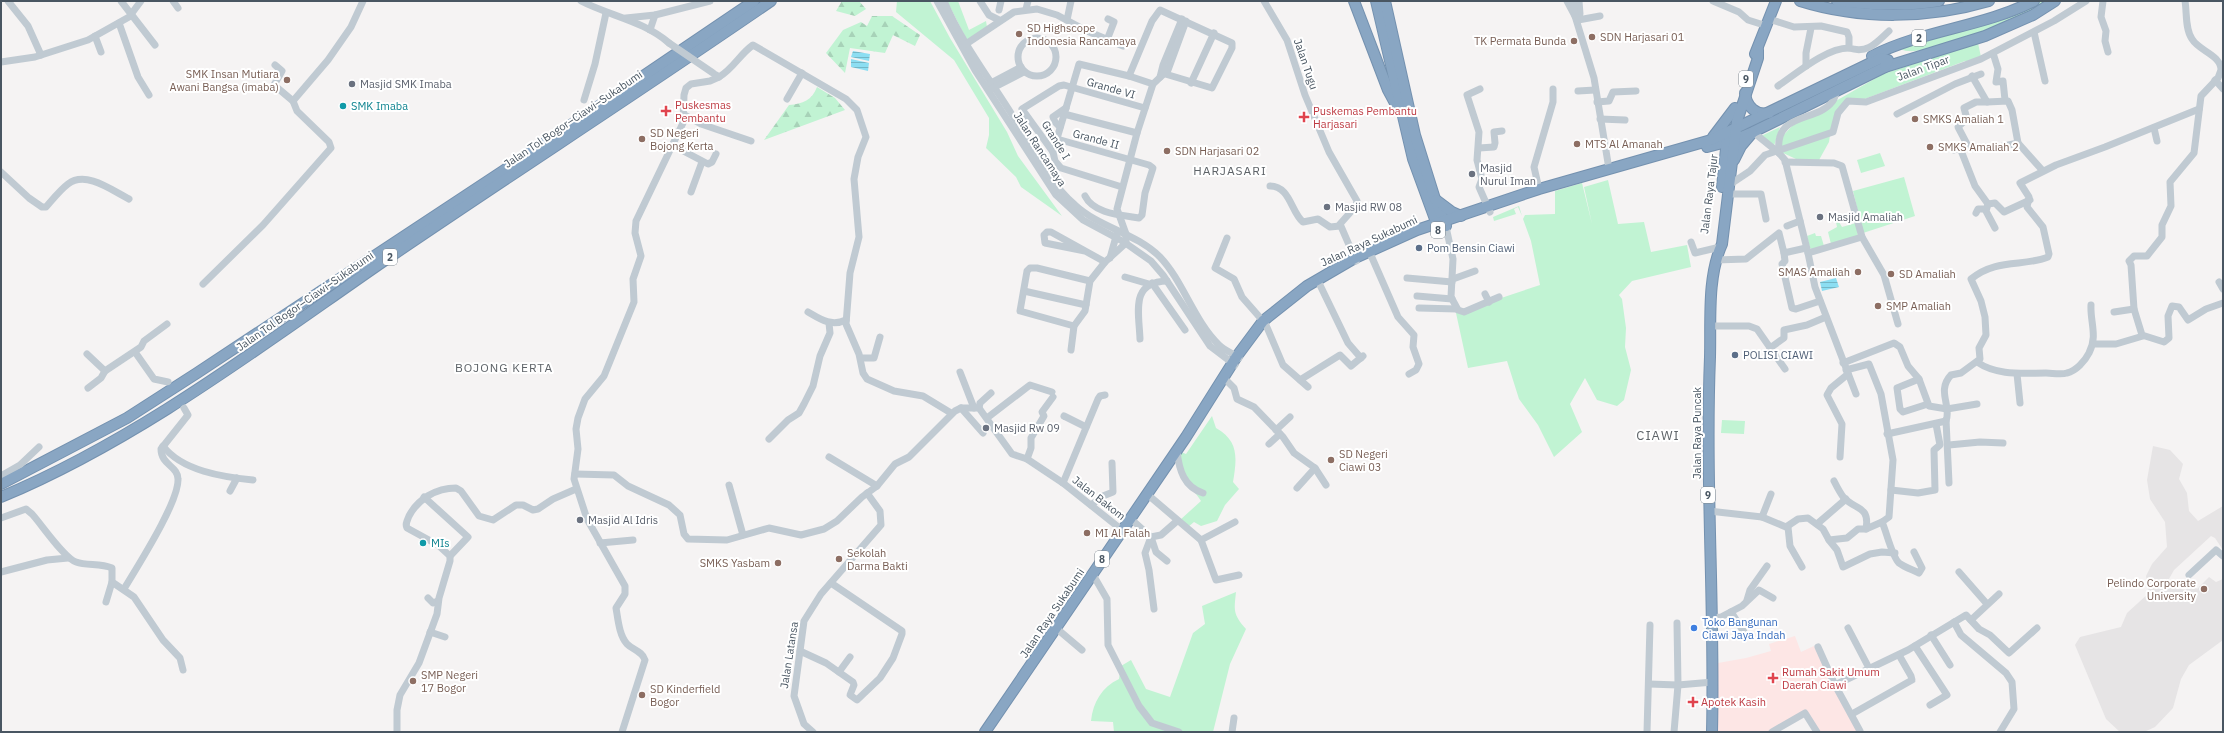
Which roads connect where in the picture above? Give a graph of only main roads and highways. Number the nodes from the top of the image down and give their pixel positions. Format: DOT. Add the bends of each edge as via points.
graph roads {
  1 [pos="754,1"];
  2 [pos="771,1"];
  3 [pos="1354,1"];
  4 [pos="1376,1"];
  5 [pos="1385,1"];
  6 [pos="1776,1"];
  7 [pos="1800,1"];
  8 [pos="1837,1"];
  9 [pos="1939,1"];
  10 [pos="1989,1"];
  11 [pos="2034,1"];
  12 [pos="2055,1"];
  13 [pos="1895,46"];
  14 [pos="1758,50"];
  15 [pos="1901,60"];
  16 [pos="1885,67"];
  17 [pos="1812,92"];
  18 [pos="1745,93"];
  19 [pos="1735,108"];
  20 [pos="1400,112"];
  21 [pos="1771,112"];
  22 [pos="1753,132"];
  23 [pos="1731,136"];
  24 [pos="1711,140"];
  25 [pos="1702,148"];
  26 [pos="1728,166"];
  27 [pos="1432,201"];
  28 [pos="1488,209"];
  29 [pos="1461,216"];
  30 [pos="1441,225"];
  31 [pos="1416,230"];
  32 [pos="1372,254"];
  33 [pos="1716,254"];
  34 [pos="1356,260"];
  35 [pos="1265,323"];
  36 [pos="1236,360"];
  37 [pos="1218,387"];
  38 [pos="1,484"];
  39 [pos="1,497"];
  40 [pos="985,732"];
  41 [pos="1712,732"];
  1 -- 38 [label="highway, Jalan Tol Bogor–Ciawi–Sukabumi / 2" via="510,166 127,418"];
  2 -- 39 [label="highway, Jalan Tol Bogor–Ciawi–Sukabumi / 2" via="211,380 63,468"];
  3 -- 20 [label="highway" via="1388,90"];
  4 -- 20 [label="highway"];
  5 -- 27 [label="highway"];
  6 -- 14 [label="highway, Jalan Raya Tajur / 9"];
  7 -- 10 [label="highway, 2" via="1867,14 1902,15 1937,12"];
  8 -- 9 [label="highway" via="1869,5"];
  11 -- 13 [label="highway, 2" via="2002,14"];
  12 -- 15 [label="highway, 2" via="2028,17 1985,36"];
  13 -- 15 [label="highway" via="1894,57"];
  13 -- 17 [label="highway, 2" via="1839,74"];
  14 -- 18 [label="highway, Jalan Raya Tajur / 9" via="1758,58"];
  14 -- 19 [label="highway, Jalan Raya Tajur / 9"];
  15 -- 16 [label="highway, 2"];
  16 -- 17 [label="highway, 2" via="1888,60 1882,58"];
  16 -- 22 [label="highway, 2"];
  17 -- 21 [label="highway, 2"];
  18 -- 21 [label="highway" via="1747,102 1754,111 1762,114"];
  18 -- 23 [label="highway, Jalan Raya Tajur / 9"];
  19 -- 23 [label="highway, Jalan Raya Tajur / 9"];
  19 -- 24 [label="highway"];
  20 -- 27 [label="highway" via="1412,159"];
  21 -- 23 [label="highway, 2"];
  22 -- 23 [label="highway, 2"];
  22 -- 26 [label="highway"];
  23 -- 24 [label="highway, 8"];
  23 -- 25 [label="highway, 8"];
  23 -- 26 [label="highway, Jalan Raya Tajur / 9"];
  24 -- 28 [label="highway, Jalan Raya Sukabumi / 8" via="1539,190"];
  25 -- 26 [label="highway" via="1716,153"];
  25 -- 28 [label="highway, Jalan Raya Sukabumi / 8"];
  26 -- 33 [label="highway, Jalan Raya Tajur / 9"];
  26 -- 33 [label="highway, Jalan Raya Tajur / 9" via="1722,244"];
  27 -- 29 [label="highway"];
  27 -- 30 [label="highway"];
  27 -- 31 [label="highway" via="1425,220"];
  28 -- 29 [label="highway, Jalan Raya Sukabumi / 8"];
  28 -- 30 [label="highway, Jalan Raya Sukabumi / 8"];
  29 -- 30 [label="highway, Jalan Raya Sukabumi / 8"];
  30 -- 31 [label="highway, Jalan Raya Sukabumi / 8"];
  30 -- 32 [label="highway, Jalan Raya Sukabumi / 8"];
  31 -- 32 [label="highway, Jalan Raya Sukabumi / 8"];
  32 -- 34 [label="highway, Jalan Raya Sukabumi / 8"];
  33 -- 41 [label="highway, Jalan Raya Puncak / 9" via="1710,326 1708,511"];
  34 -- 35 [label="highway, Jalan Raya Sukabumi / 8" via="1319,283"];
  34 -- 35 [label="highway, Jalan Raya Sukabumi / 8" via="1307,286"];
  35 -- 36 [label="highway, Jalan Raya Sukabumi / 8"];
  36 -- 37 [label="highway, Jalan Raya Sukabumi / 8"];
  36 -- 37 [label="highway, Jalan Raya Sukabumi / 8"];
  37 -- 40 [label="highway, Jalan Raya Sukabumi / 8"];
}
